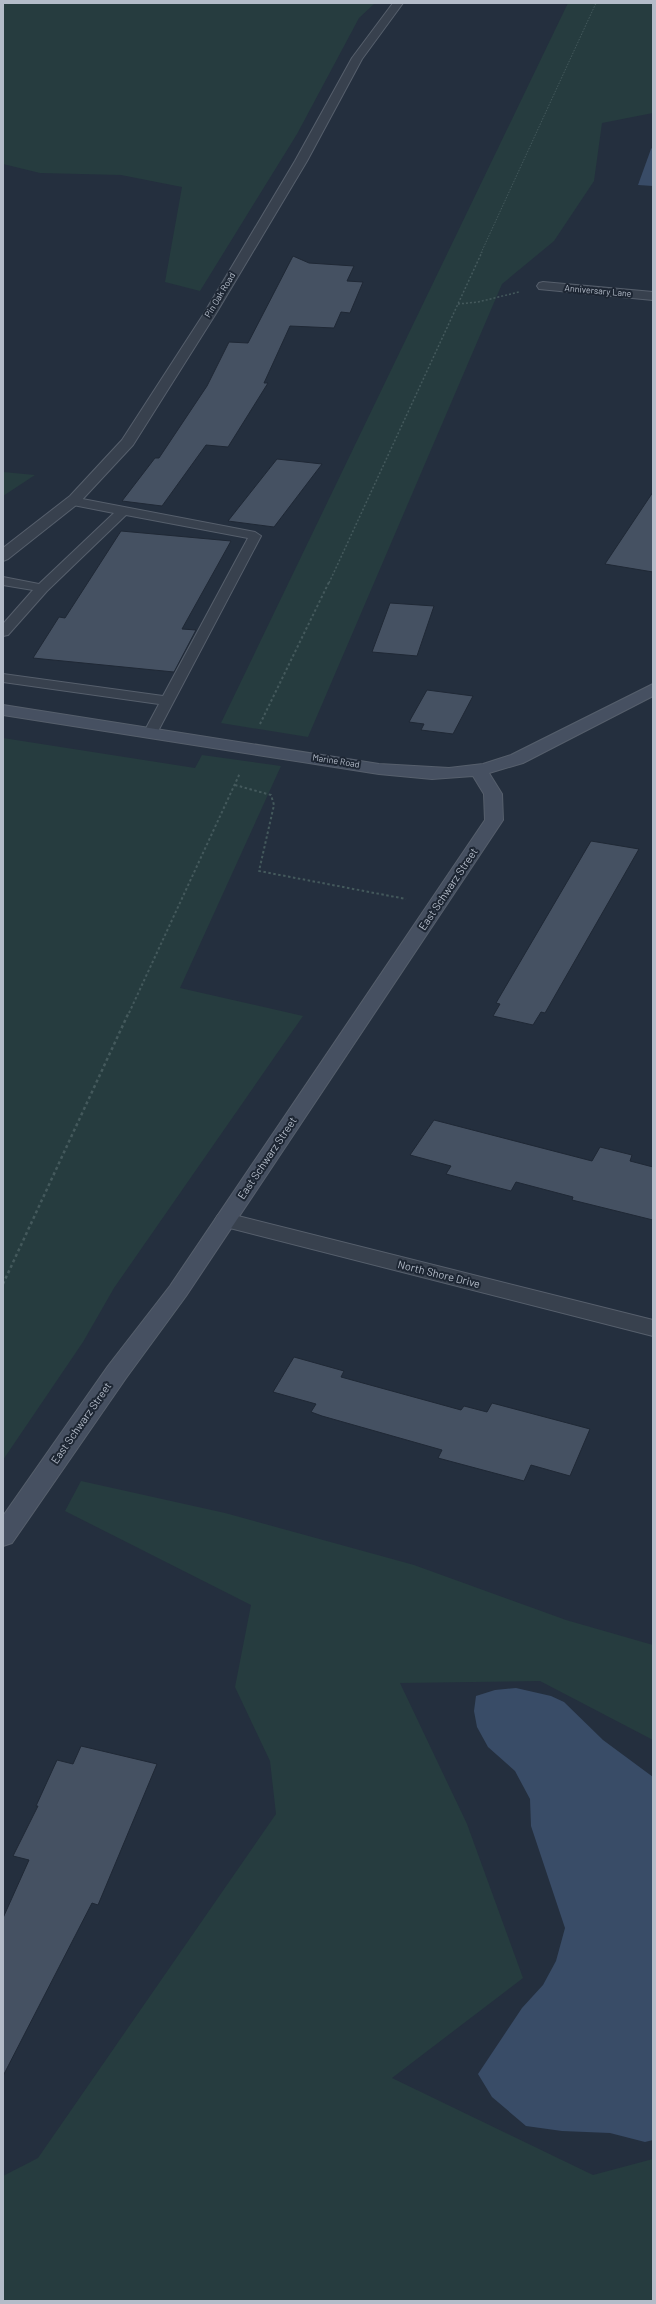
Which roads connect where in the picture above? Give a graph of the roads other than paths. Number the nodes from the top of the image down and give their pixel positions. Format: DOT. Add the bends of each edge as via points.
graph roads {
  1 [pos="398,3"];
  2 [pos="543,286"];
  3 [pos="653,296"];
  4 [pos="72,501"];
  5 [pos="124,510"];
  6 [pos="3,556"];
  7 [pos="3,581"];
  8 [pos="42,588"];
  9 [pos="3,632"];
  10 [pos="3,678"];
  11 [pos="653,689"];
  12 [pos="168,701"];
  13 [pos="3,710"];
  14 [pos="151,732"];
  15 [pos="479,770"];
  16 [pos="226,1220"];
  17 [pos="653,1328"];
  18 [pos="3,1536"];
  1 -- 4 [label="street, Pin Oak Road" via="357,58 289,181 209,315 128,442"];
  2 -- 3 [label="street, Anniversary Lane"];
  4 -- 5 [label="lane"];
  4 -- 6 [label="street, Pin Oak Road"];
  5 -- 8 [label="lane"];
  5 -- 12 [label="lane" via="255,536"];
  7 -- 8 [label="lane"];
  8 -- 9 [label="lane"];
  10 -- 12 [label="lane"];
  11 -- 15 [label="street, Marine Road" via="517,759 497,767"];
  12 -- 14 [label="lane"];
  13 -- 14 [label="street, Marine Road"];
  14 -- 15 [label="street, Marine Road" via="410,772 438,774"];
  15 -- 16 [label="street, East Schwarz Street" via="493,794 494,820"];
  16 -- 17 [label="street, North Shore Drive"];
  16 -- 18 [label="street, East Schwarz Street"];
}
